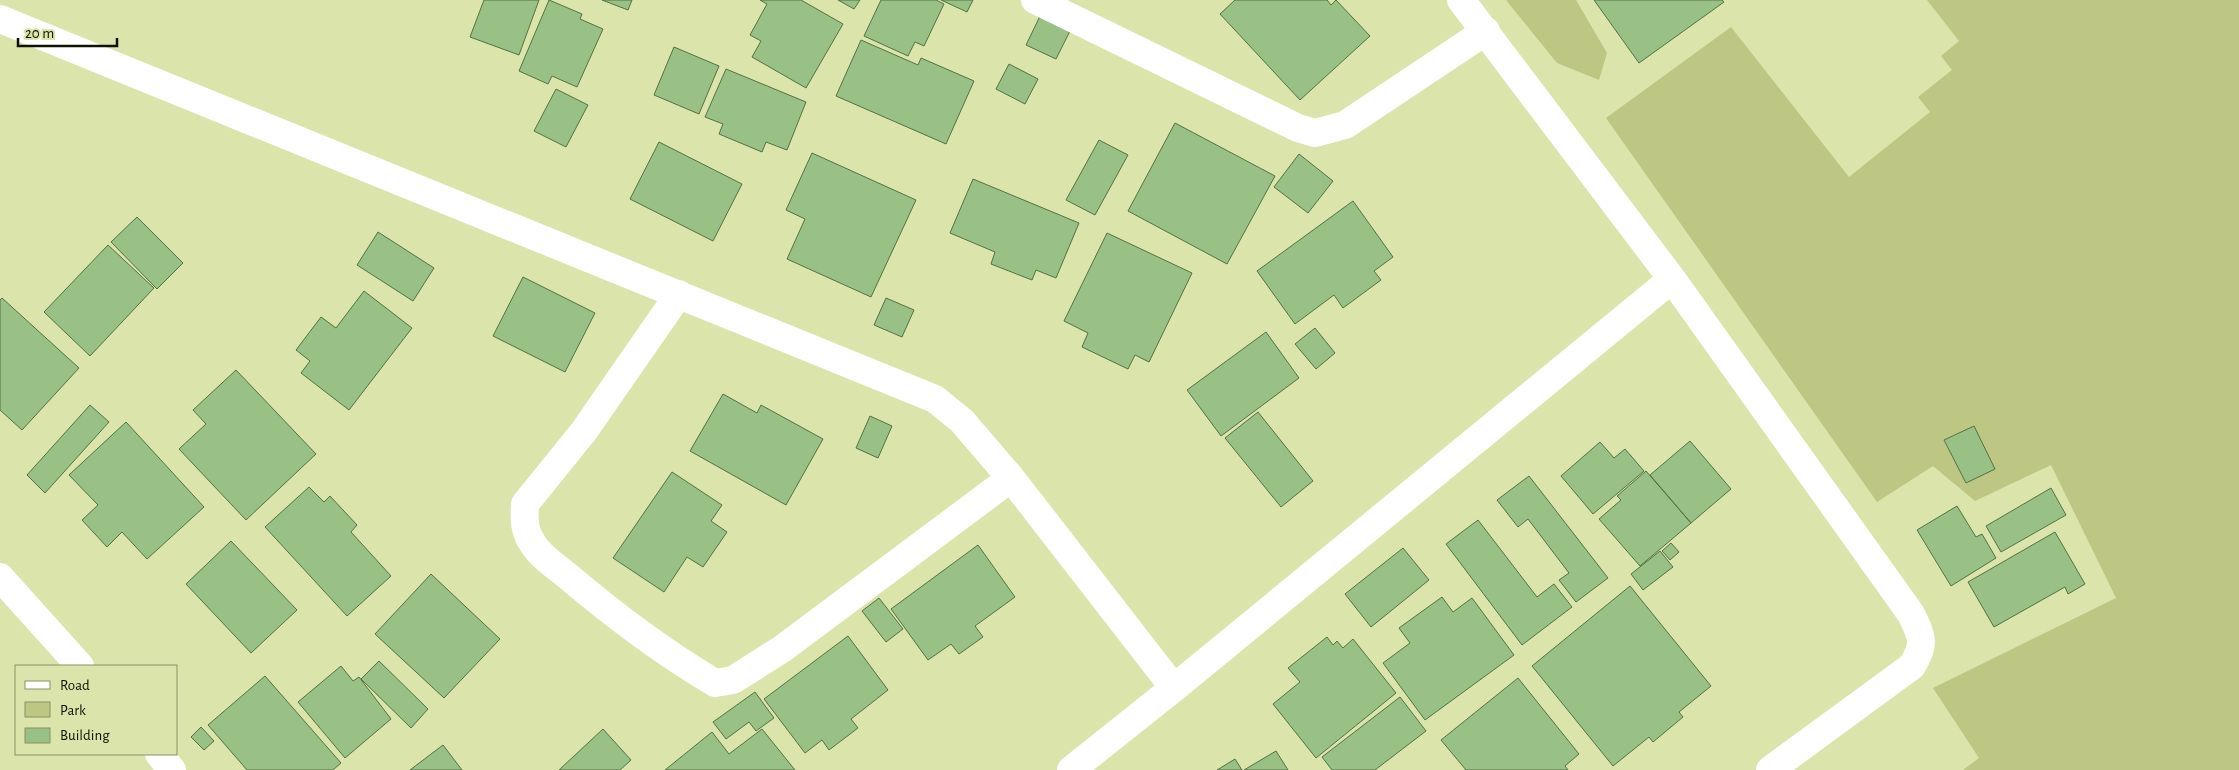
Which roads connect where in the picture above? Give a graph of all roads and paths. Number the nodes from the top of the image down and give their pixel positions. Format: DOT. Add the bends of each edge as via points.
graph roads {
  1 [pos="1035,0"];
  2 [pos="1461,0"];
  3 [pos="0,20"];
  4 [pos="1486,31"];
  5 [pos="1672,279"];
  6 [pos="679,294"];
  7 [pos="1011,478"];
  8 [pos="0,577"];
  9 [pos="79,665"];
  10 [pos="1174,688"];
  11 [pos="160,755"];
  12 [pos="172,770"];
  13 [pos="1071,770"];
  14 [pos="1770,770"];
  1 -- 4 [label="street" via="1298,128 1315,133 1346,125"];
  2 -- 4 [label="street"];
  3 -- 6 [label="street"];
  4 -- 5 [label="street"];
  5 -- 10 [label="street"];
  5 -- 14 [label="street" via="1911,614 1922,643 1912,666"];
  6 -- 7 [label="street" via="935,399 962,421"];
  6 -- 7 [label="street" via="584,431 525,504 524,519 534,546 548,559 610,612 715,684 733,680 782,649"];
  7 -- 10 [label="street"];
  8 -- 9 [label="street"];
  10 -- 13 [label="street"];
  11 -- 12 [label="street"];
}
